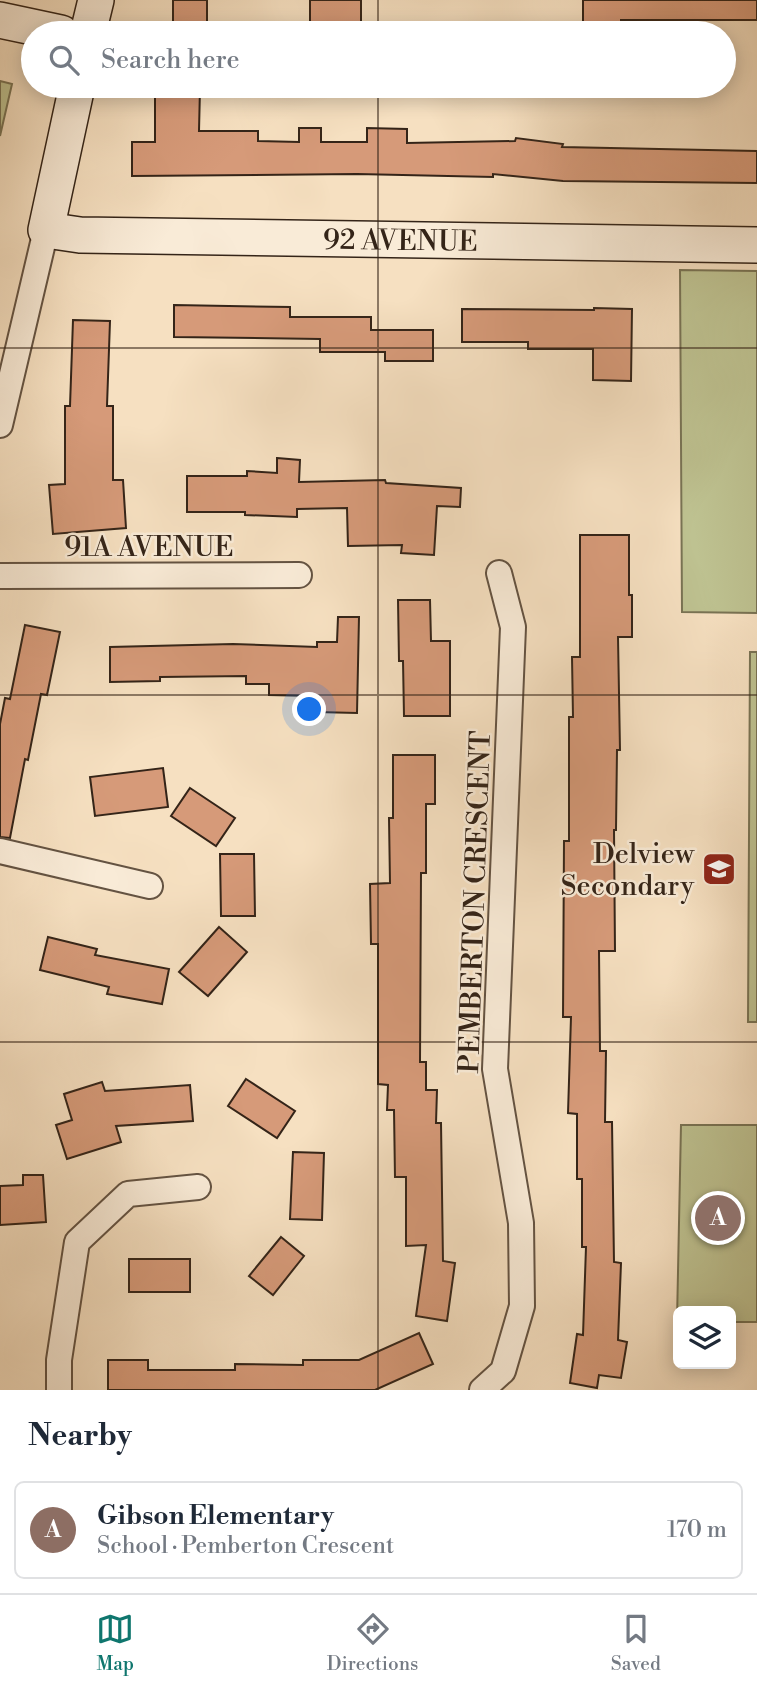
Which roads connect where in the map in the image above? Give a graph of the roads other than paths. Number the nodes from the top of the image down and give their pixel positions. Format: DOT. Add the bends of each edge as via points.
graph roads {
  1 [pos="96,0"];
  2 [pos="0,20"];
  3 [pos="91,21"];
  4 [pos="21,24"];
  5 [pos="74,98"];
  6 [pos="46,230"];
  7 [pos="757,245"];
  8 [pos="0,425"];
  9 [pos="499,573"];
  10 [pos="299,575"];
  11 [pos="0,576"];
  12 [pos="0,851"];
  13 [pos="150,886"];
  14 [pos="198,1187"];
  15 [pos="60,1390"];
  16 [pos="482,1390"];
  1 -- 3 [label="street"];
  2 -- 4 [label="street"];
  5 -- 6 [label="street"];
  6 -- 7 [label="street, 92 AVENUE" via="80,235"];
  6 -- 8 [label="street"];
  9 -- 16 [label="street, PEMBERTON CRESCENT" via="513,627 495,1069 521,1223 522,1306 503,1371"];
  10 -- 11 [label="street, 91A AVENUE"];
  12 -- 13 [label="street"];
  14 -- 15 [label="street" via="128,1194 78,1242 59,1360"];
}
